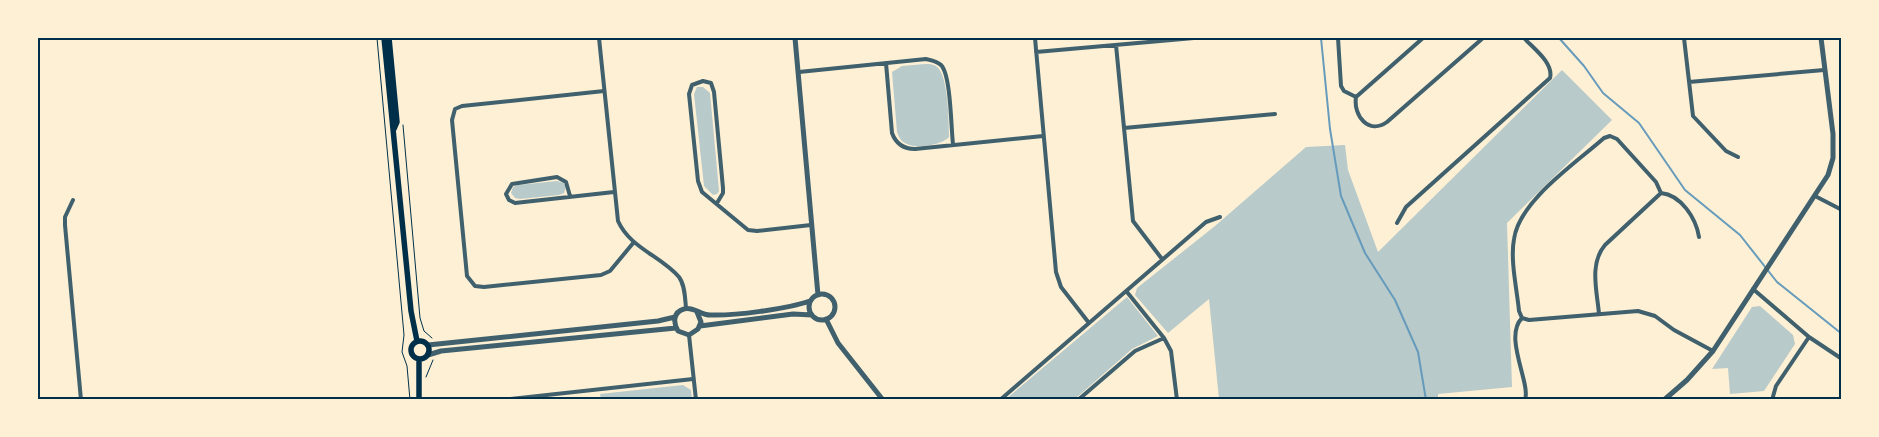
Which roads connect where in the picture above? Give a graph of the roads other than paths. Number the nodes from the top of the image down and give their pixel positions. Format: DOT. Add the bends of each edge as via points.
graph roads {
  1 [pos="384,38"];
  2 [pos="389,38"];
  3 [pos="599,38"];
  4 [pos="795,38"];
  5 [pos="1035,38"];
  6 [pos="1194,38"];
  7 [pos="1338,38"];
  8 [pos="1423,38"];
  9 [pos="1483,38"];
  10 [pos="1524,38"];
  11 [pos="1684,38"];
  12 [pos="1821,38"];
  13 [pos="1116,45"];
  14 [pos="1036,52"];
  15 [pos="886,63"];
  16 [pos="1824,70"];
  17 [pos="799,72"];
  18 [pos="1689,82"];
  19 [pos="604,92"];
  20 [pos="1356,97"];
  21 [pos="1275,114"];
  22 [pos="1124,128"];
  23 [pos="394,129"];
  24 [pos="1043,136"];
  25 [pos="953,144"];
  26 [pos="1738,157"];
  27 [pos="614,192"];
  28 [pos="1661,193"];
  29 [pos="570,196"];
  30 [pos="1815,196"];
  31 [pos="73,200"];
  32 [pos="717,203"];
  33 [pos="1842,210"];
  34 [pos="1220,217"];
  35 [pos="1397,223"];
  36 [pos="811,225"];
  37 [pos="1699,237"];
  38 [pos="634,242"];
  39 [pos="1162,259"];
  40 [pos="1752,289"];
  41 [pos="1127,292"];
  42 [pos="818,295"];
  43 [pos="810,302"];
  44 [pos="686,308"];
  45 [pos="697,312"];
  46 [pos="1599,314"];
  47 [pos="812,315"];
  48 [pos="675,317"];
  49 [pos="1522,318"];
  50 [pos="826,319"];
  51 [pos="1089,323"];
  52 [pos="700,326"];
  53 [pos="676,328"];
  54 [pos="690,334"];
  55 [pos="1809,337"];
  56 [pos="1164,338"];
  57 [pos="417,341"];
  58 [pos="428,345"];
  59 [pos="1713,351"];
  60 [pos="428,355"];
  61 [pos="1842,359"];
  62 [pos="419,360"];
  63 [pos="693,379"];
  64 [pos="81,400"];
  65 [pos="419,400"];
  66 [pos="501,400"];
  67 [pos="696,400"];
  68 [pos="883,400"];
  69 [pos="1000,400"];
  70 [pos="1078,400"];
  71 [pos="1177,400"];
  72 [pos="1525,400"];
  73 [pos="1664,400"];
  74 [pos="1772,400"];
  1 -- 23 [label="main road"];
  2 -- 23 [label="main road" via="397,122"];
  3 -- 19 [label="street"];
  4 -- 17 [label="street"];
  5 -- 14 [label="street"];
  6 -- 13 [label="street"];
  7 -- 20 [label="street" via="1341,86 1344,92"];
  8 -- 20 [label="street"];
  9 -- 20 [label="street" via="1384,125 1373,128 1366,124 1357,112"];
  10 -- 35 [label="street" via="1548,64 1551,72 1547,81 1406,207"];
  11 -- 18 [label="street"];
  12 -- 16 [label="street"];
  13 -- 14 [label="street"];
  13 -- 22 [label="street"];
  14 -- 24 [label="street"];
  15 -- 17 [label="street"];
  15 -- 25 [label="street" via="926,59 941,65 946,76"];
  15 -- 25 [label="street" via="892,132 896,141 910,149"];
  16 -- 18 [label="street"];
  16 -- 30 [label="street" via="1834,155 1828,175"];
  17 -- 36 [label="street"];
  18 -- 26 [label="street" via="1693,116 1726,152"];
  19 -- 27 [label="street"];
  19 -- 38 [label="street" via="462,106 455,110 452,120 467,276 475,286 484,287 601,275 610,270"];
  21 -- 22 [label="street"];
  22 -- 39 [label="street" via="1132,221"];
  23 -- 57 [label="main road" via="410,311"];
  24 -- 25 [label="street"];
  24 -- 51 [label="street" via="1058,282"];
  27 -- 29 [label="street"];
  27 -- 38 [label="street" via="618,221"];
  28 -- 37 [label="street" via="1673,195 1678,200 1694,219"];
  28 -- 46 [label="street" via="1599,254 1595,272"];
  28 -- 49 [label="street" via="1656,182 1610,136 1536,198 1522,215 1513,241"];
  29 -- 29 [label="street" via="515,203 506,194 512,184 557,177 566,182"];
  30 -- 33 [label="street"];
  30 -- 40 [label="street"];
  31 -- 64 [label="street" via="64,225"];
  32 -- 32 [label="street" via="702,192 698,181 689,94 692,85 703,81 711,83 714,92 723,188"];
  32 -- 36 [label="street" via="748,230"];
  34 -- 39 [label="street" via="1206,222"];
  36 -- 42 [label="street"];
  38 -- 44 [label="street" via="679,278"];
  39 -- 41 [label="street"];
  40 -- 55 [label="street"];
  40 -- 59 [label="street"];
  41 -- 51 [label="street"];
  41 -- 56 [label="street"];
  42 -- 43 [label="street"];
  42 -- 50 [label="street" via="830,297 834,303 832,315"];
  43 -- 45 [label="street" via="718,315"];
  43 -- 47 [label="street"];
  44 -- 45 [label="street"];
  44 -- 48 [label="street"];
  45 -- 52 [label="street"];
  46 -- 49 [label="street"];
  46 -- 59 [label="street" via="1648,313"];
  47 -- 50 [label="street"];
  47 -- 52 [label="street" via="793,314"];
  48 -- 53 [label="street"];
  48 -- 58 [label="street"];
  49 -- 72 [label="street" via="1517,326 1516,339 1518,363 1527,394"];
  50 -- 68 [label="street" via="838,343"];
  51 -- 69 [label="street"];
  52 -- 54 [label="street"];
  53 -- 54 [label="street" via="681,333"];
  53 -- 60 [label="street" via="524,342"];
  54 -- 63 [label="street"];
  55 -- 61 [label="street"];
  55 -- 74 [label="street" via="1776,386"];
  56 -- 70 [label="street" via="1134,351"];
  56 -- 71 [label="street" via="1171,351"];
  57 -- 58 [label="main road"];
  57 -- 62 [label="main road" via="411,352"];
  58 -- 60 [label="main road"];
  59 -- 73 [label="street"];
  60 -- 62 [label="main road"];
  62 -- 65 [label="main road"];
  63 -- 66 [label="street"];
  63 -- 67 [label="street"];
}
